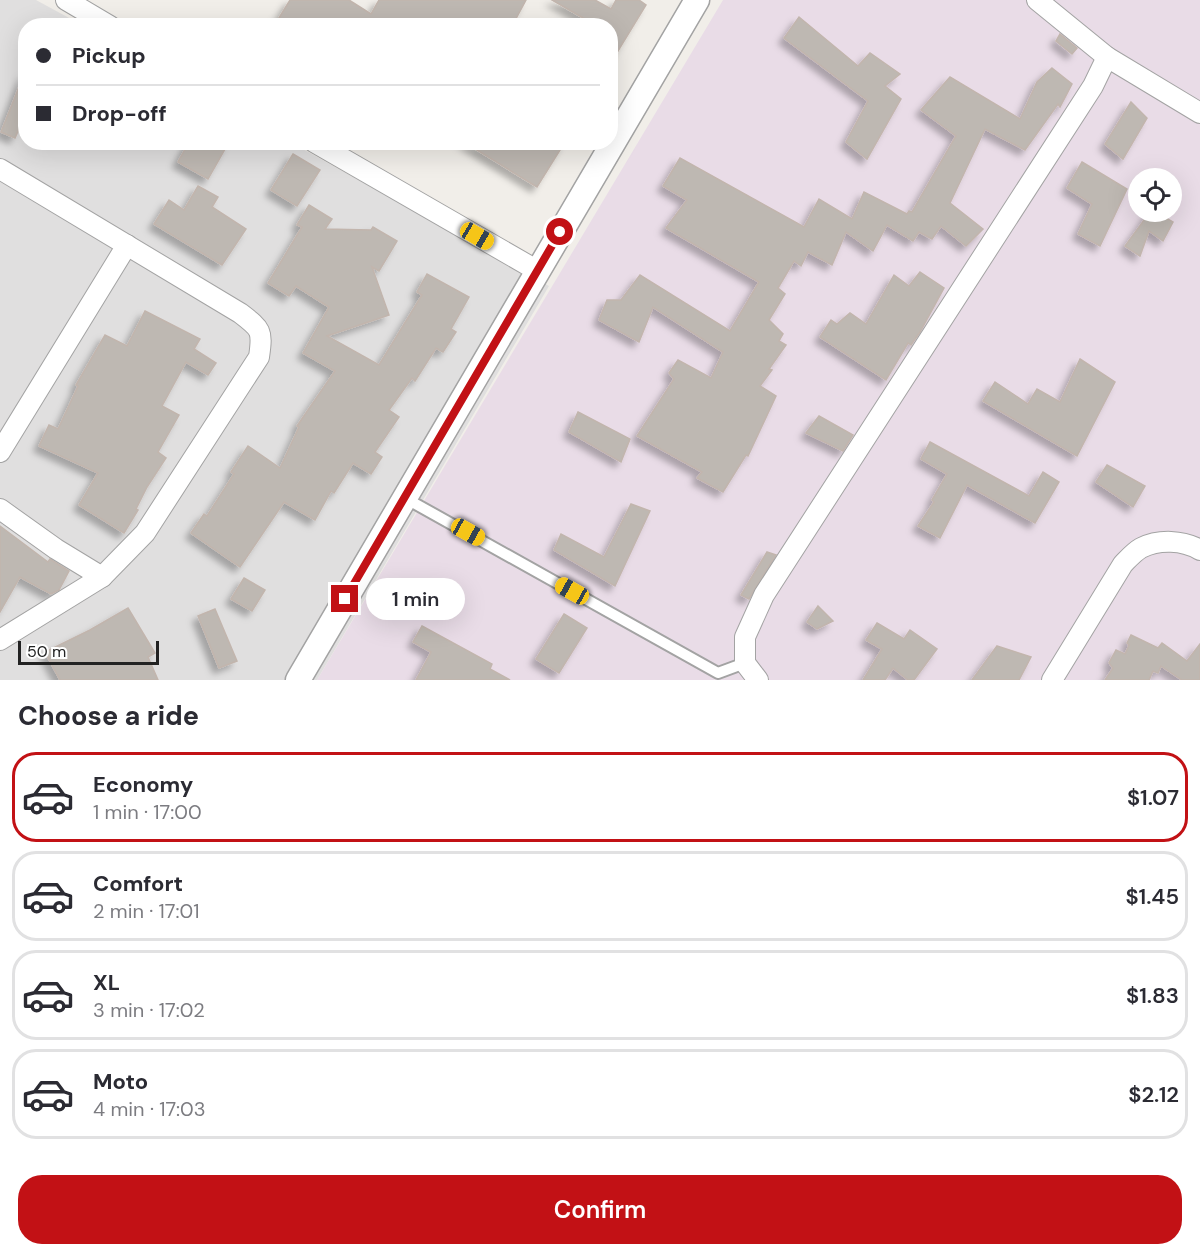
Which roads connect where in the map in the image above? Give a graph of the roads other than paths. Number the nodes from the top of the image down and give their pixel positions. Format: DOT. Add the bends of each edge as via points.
graph roads {
  1 [pos="66,0"];
  2 [pos="698,0"];
  3 [pos="1037,0"];
  4 [pos="96,18"];
  5 [pos="1107,57"];
  6 [pos="1200,113"];
  7 [pos="618,136"];
  8 [pos="328,150"];
  9 [pos="609,150"];
  10 [pos="0,169"];
  11 [pos="127,245"];
  12 [pos="538,271"];
  13 [pos="0,452"];
  14 [pos="405,497"];
  15 [pos="0,510"];
  16 [pos="1200,550"];
  17 [pos="102,577"];
  18 [pos="0,640"];
  19 [pos="745,663"];
  20 [pos="298,680"];
  21 [pos="758,680"];
  22 [pos="1052,680"];
  1 -- 4 [label="street"];
  2 -- 7 [label="street"];
  3 -- 5 [label="street"];
  5 -- 6 [label="street"];
  5 -- 19 [label="street" via="1093,86 764,595 745,636"];
  8 -- 12 [label="street"];
  9 -- 12 [label="street"];
  10 -- 11 [label="street"];
  11 -- 13 [label="street"];
  11 -- 17 [label="street" via="240,313 256,325 262,336 259,357 145,533"];
  12 -- 14 [label="street"];
  14 -- 19 [label="lane" via="718,673"];
  14 -- 20 [label="street"];
  15 -- 17 [label="street"];
  16 -- 22 [label="street" via="1192,545 1161,541 1139,549 1123,564"];
  17 -- 18 [label="street"];
  19 -- 21 [label="street"];
}
